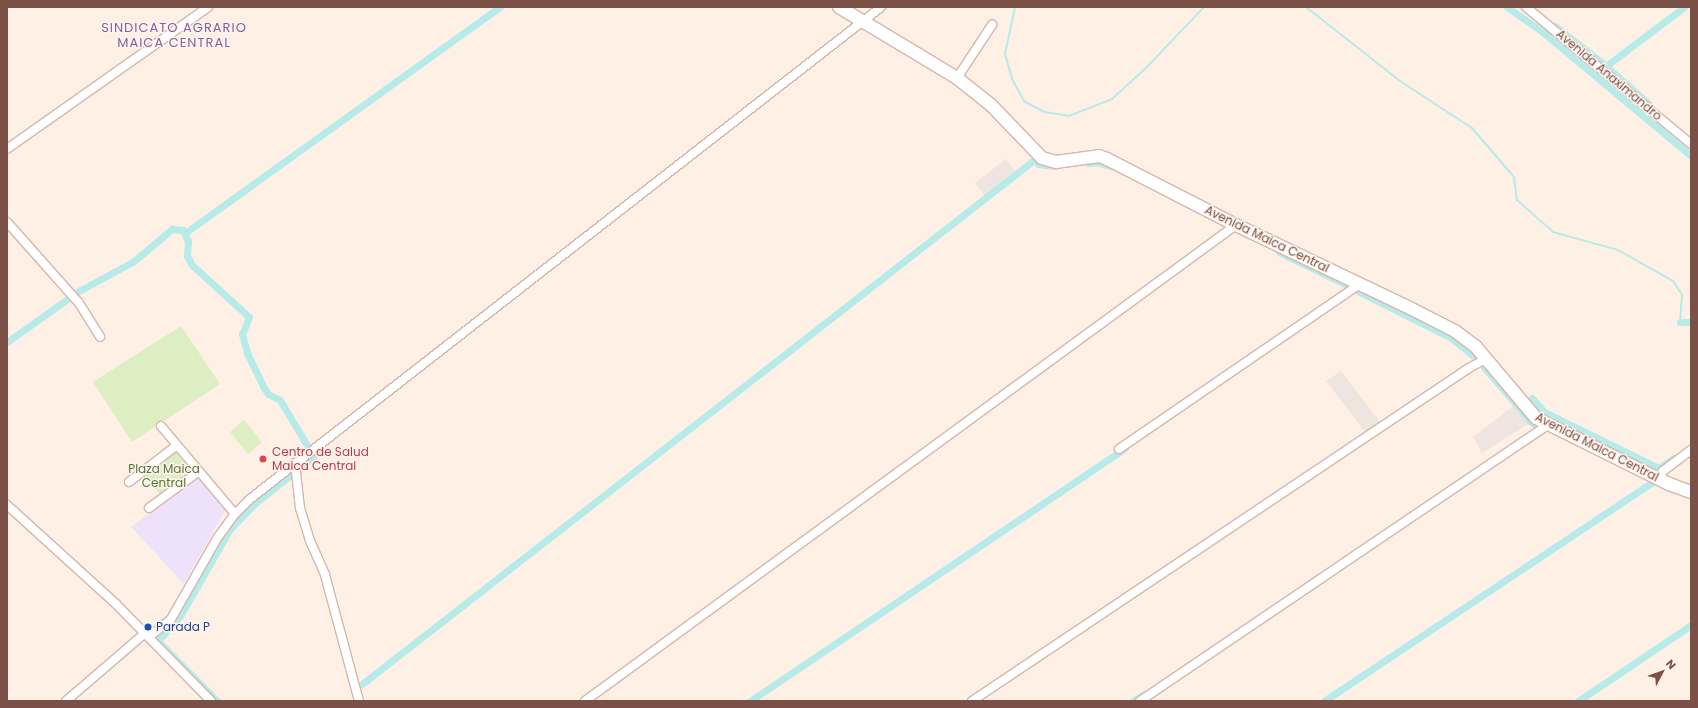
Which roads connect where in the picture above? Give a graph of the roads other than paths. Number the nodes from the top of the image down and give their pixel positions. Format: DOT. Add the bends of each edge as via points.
graph roads {
  1 [pos="208,7"];
  2 [pos="838,7"];
  3 [pos="881,7"];
  4 [pos="1526,7"];
  5 [pos="865,22"];
  6 [pos="992,25"];
  7 [pos="957,78"];
  8 [pos="1690,142"];
  9 [pos="7,149"];
  10 [pos="7,222"];
  11 [pos="1236,225"];
  12 [pos="1360,284"];
  13 [pos="100,337"];
  14 [pos="1486,359"];
  15 [pos="1548,425"];
  16 [pos="161,426"];
  17 [pos="176,446"];
  18 [pos="1119,448"];
  19 [pos="1691,450"];
  20 [pos="295,463"];
  21 [pos="198,472"];
  22 [pos="1660,478"];
  23 [pos="129,482"];
  24 [pos="1691,492"];
  25 [pos="7,505"];
  26 [pos="149,508"];
  27 [pos="235,514"];
  28 [pos="147,635"];
  29 [pos="66,701"];
  30 [pos="211,701"];
  31 [pos="359,701"];
  32 [pos="585,701"];
  33 [pos="972,701"];
  34 [pos="1140,701"];
  1 -- 9 [label="street"];
  2 -- 5 [label="street, Avenida Maica Central"];
  3 -- 5 [label="street"];
  4 -- 8 [label="street, Avenida Anaximandro"];
  5 -- 7 [label="street, Avenida Maica Central"];
  5 -- 20 [label="street"];
  6 -- 7 [label="street"];
  7 -- 11 [label="street, Avenida Maica Central" via="991,105 1042,158 1056,162 1099,156"];
  10 -- 13 [label="street" via="79,303"];
  11 -- 12 [label="street, Avenida Maica Central"];
  11 -- 32 [label="street"];
  12 -- 14 [label="street, Avenida Maica Central" via="1455,331"];
  12 -- 18 [label="street"];
  14 -- 15 [label="street, Avenida Maica Central" via="1529,411"];
  14 -- 33 [label="street"];
  15 -- 22 [label="street, Avenida Maica Central"];
  15 -- 34 [label="street"];
  16 -- 17 [label="street"];
  17 -- 21 [label="street"];
  17 -- 23 [label="street"];
  19 -- 22 [label="street" via="1663,471"];
  20 -- 27 [label="street"];
  20 -- 31 [label="street" via="300,508 309,538 325,575"];
  21 -- 26 [label="street"];
  21 -- 27 [label="street"];
  22 -- 24 [label="street, Avenida Maica Central"];
  25 -- 28 [label="street"];
  27 -- 28 [label="street" via="218,537 177,610"];
  28 -- 29 [label="street"];
  28 -- 30 [label="street"];
}
